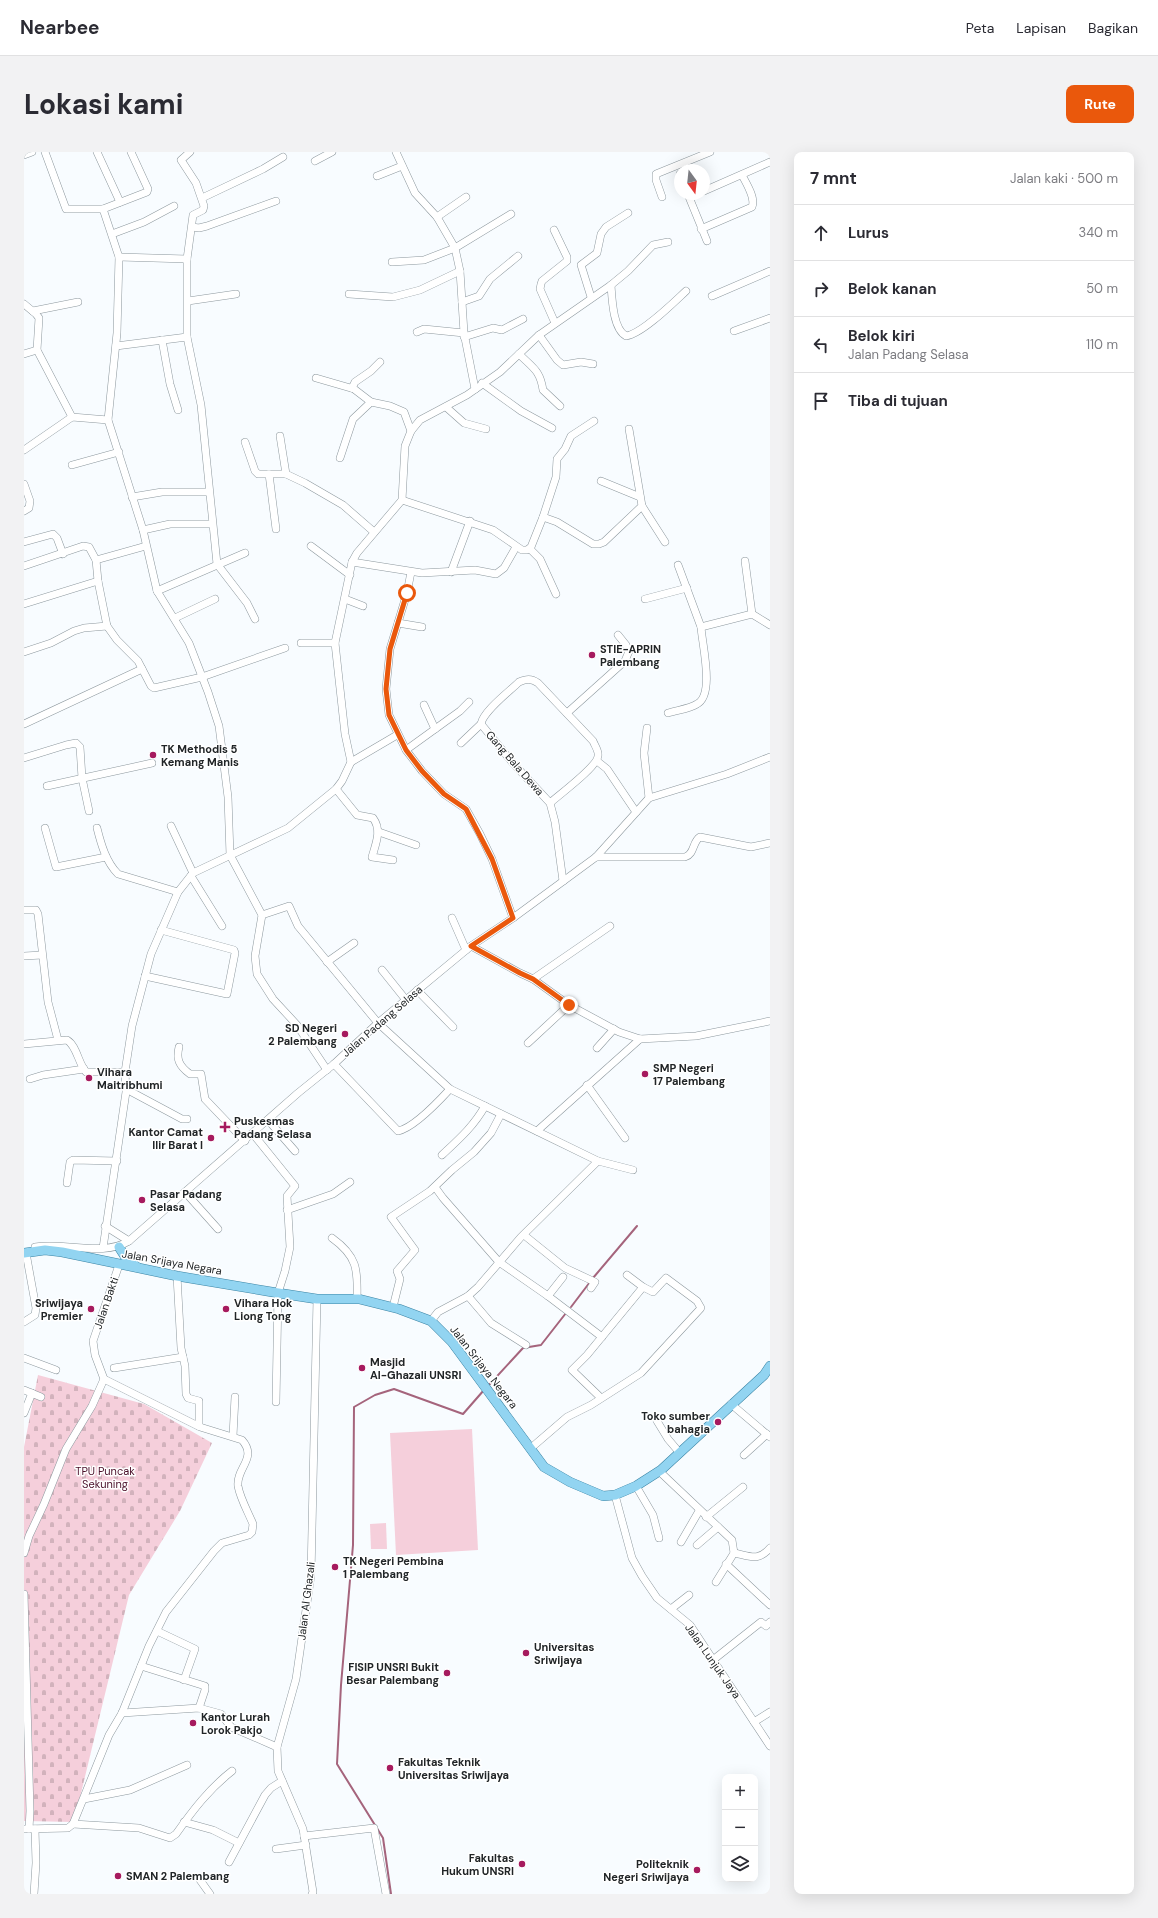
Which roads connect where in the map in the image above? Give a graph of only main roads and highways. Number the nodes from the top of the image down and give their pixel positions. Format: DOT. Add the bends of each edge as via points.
graph roads {
  1 [pos="119,1247"];
  2 [pos="25,1252"];
  3 [pos="138,1268"];
  4 [pos="770,1366"];
  5 [pos="766,1378"];
  1 -- 3 [label="main road" via="126,1258"];
  2 -- 3 [label="main road, Jalan Srijaya Negara" via="56,1251"];
  3 -- 5 [label="main road, Jalan Srijaya Negara" via="317,1299 357,1299 393,1307 431,1322 452,1342 544,1467 603,1496 615,1495 636,1486 659,1471 731,1404"];
  4 -- 5 [label="main road, Jalan Srijaya Negara"];
}
